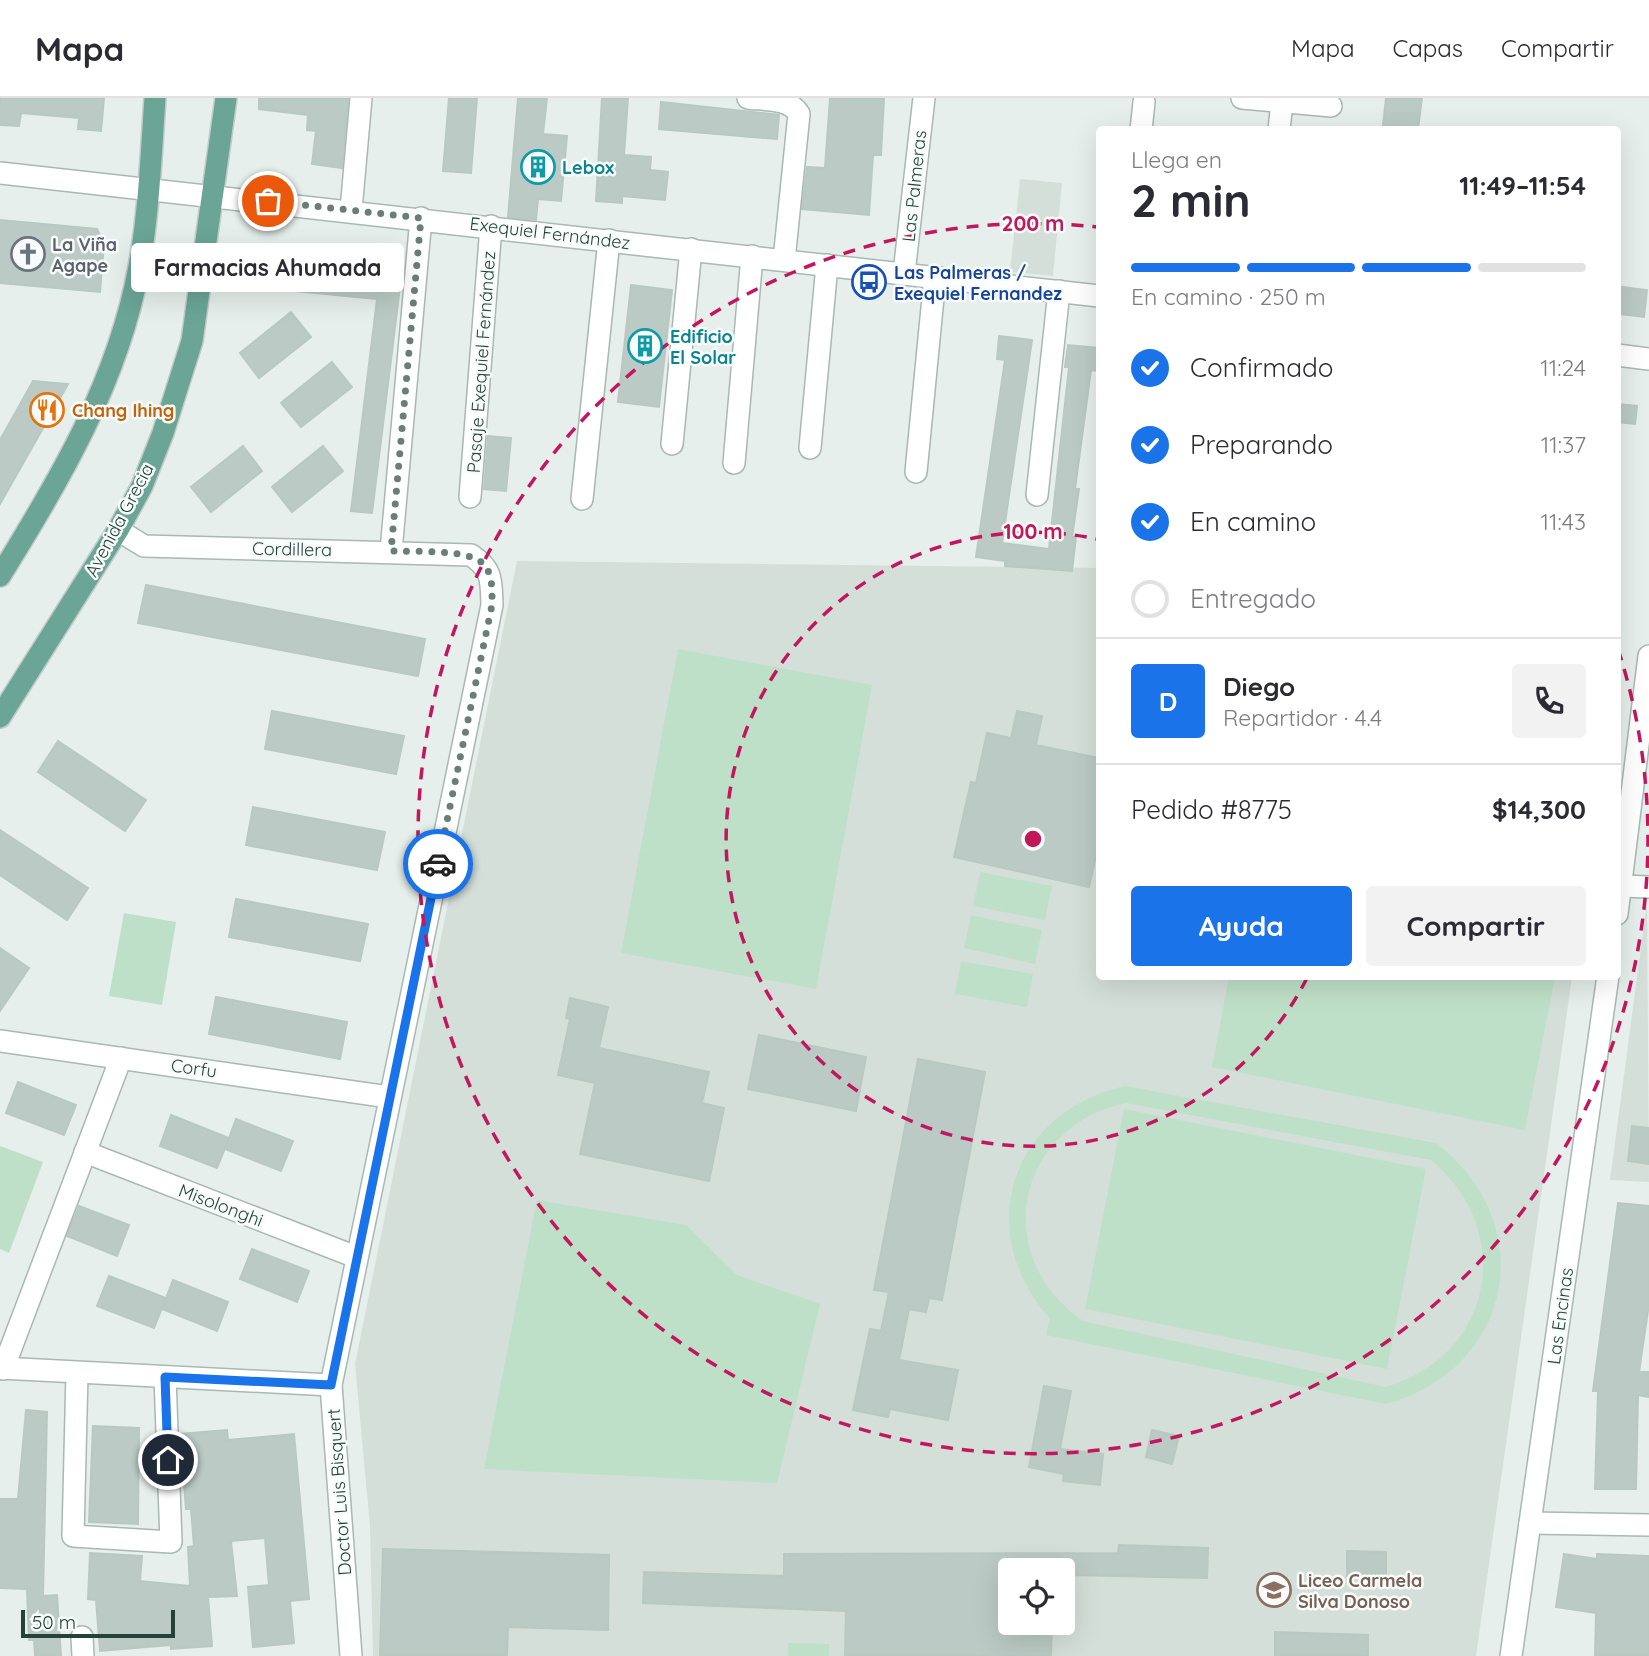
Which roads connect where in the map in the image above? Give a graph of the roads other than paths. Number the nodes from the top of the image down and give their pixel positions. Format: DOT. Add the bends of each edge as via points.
graph roads {
  1 [pos="155,98"];
  2 [pos="226,98"];
  3 [pos="360,98"];
  4 [pos="748,98"];
  5 [pos="924,98"];
  6 [pos="1242,98"];
  7 [pos="1144,102"];
  8 [pos="1282,102"];
  9 [pos="1331,106"];
  10 [pos="1141,126"];
  11 [pos="1279,126"];
  12 [pos="0,173"];
  13 [pos="149,191"];
  14 [pos="214,195"];
  15 [pos="351,210"];
  16 [pos="421,218"];
  17 [pos="491,226"];
  18 [pos="609,240"];
  19 [pos="691,249"];
  20 [pos="752,256"];
  21 [pos="784,260"];
  22 [pos="827,265"];
  23 [pos="904,273"];
  24 [pos="935,277"];
  25 [pos="1059,291"];
  26 [pos="1096,296"];
  27 [pos="1621,356"];
  28 [pos="1649,359"];
  29 [pos="672,444"];
  30 [pos="810,448"];
  31 [pos="734,463"];
  32 [pos="916,472"];
  33 [pos="1037,495"];
  34 [pos="470,497"];
  35 [pos="582,499"];
  36 [pos="118,530"];
  37 [pos="391,551"];
  38 [pos="471,555"];
  39 [pos="0,576"];
  40 [pos="1649,656"];
  41 [pos="0,717"];
  42 [pos="1621,886"];
  43 [pos="1649,887"];
  44 [pos="1607,980"];
  45 [pos="0,1041"];
  46 [pos="121,1058"];
  47 [pos="388,1097"];
  48 [pos="85,1152"];
  49 [pos="356,1257"];
  50 [pos="1,1369"];
  51 [pos="77,1373"];
  52 [pos="165,1377"];
  53 [pos="331,1385"];
  54 [pos="1530,1523"];
  55 [pos="1649,1525"];
  56 [pos="351,1656"];
  57 [pos="1511,1656"];
  1 -- 13 [label="main road"];
  2 -- 14 [label="main road, Avenida Grecia"];
  3 -- 15 [label="street"];
  4 -- 21 [label="street" via="792,104 799,114"];
  5 -- 23 [label="street, Las Palmeras"];
  6 -- 8 [label="street"];
  7 -- 10 [label="street"];
  8 -- 9 [label="street"];
  8 -- 11 [label="street"];
  12 -- 13 [label="street, Exequiel Fernández"];
  13 -- 14 [label="street, Exequiel Fernández"];
  13 -- 39 [label="main road" via="139,270 101,395 50,496"];
  14 -- 15 [label="street, Exequiel Fernández"];
  14 -- 36 [label="main road, Avenida Grecia" via="192,341 163,433"];
  15 -- 16 [label="street, Exequiel Fernández"];
  16 -- 17 [label="street, Exequiel Fernández"];
  16 -- 37 [label="street"];
  17 -- 18 [label="street, Exequiel Fernández"];
  17 -- 34 [label="street, Pasaje Exequiel Fernández"];
  18 -- 19 [label="street, Exequiel Fernández"];
  18 -- 35 [label="street"];
  19 -- 20 [label="street, Exequiel Fernández"];
  19 -- 29 [label="street"];
  20 -- 21 [label="street, Exequiel Fernández"];
  20 -- 31 [label="street"];
  21 -- 22 [label="street, Exequiel Fernández"];
  22 -- 23 [label="street, Exequiel Fernández"];
  22 -- 30 [label="street"];
  23 -- 24 [label="street, Exequiel Fernández"];
  24 -- 25 [label="street, Exequiel Fernández"];
  24 -- 32 [label="street"];
  25 -- 26 [label="street, Exequiel Fernández"];
  25 -- 33 [label="street"];
  27 -- 28 [label="street"];
  36 -- 37 [label="street, Cordillera" via="144,546"];
  36 -- 41 [label="main road, Avenida Grecia"];
  37 -- 38 [label="street, Cordillera"];
  38 -- 47 [label="street, Doctor Luis Bisquert" via="485,565 491,579 492,605"];
  40 -- 42 [label="street"];
  42 -- 43 [label="street"];
  44 -- 54 [label="street, Las Encinas"];
  45 -- 46 [label="street, Corfu"];
  46 -- 47 [label="street, Corfu"];
  46 -- 48 [label="street"];
  47 -- 49 [label="street, Doctor Luis Bisquert"];
  48 -- 49 [label="street, Misolonghi"];
  48 -- 50 [label="street"];
  49 -- 53 [label="street, Doctor Luis Bisquert"];
  50 -- 51 [label="street"];
  51 -- 52 [label="street"];
  51 -- 52 [label="street" via="73,1536 171,1542"];
  52 -- 53 [label="street"];
  53 -- 56 [label="street, Doctor Luis Bisquert"];
  54 -- 55 [label="street"];
  54 -- 57 [label="street, Las Encinas"];
}
